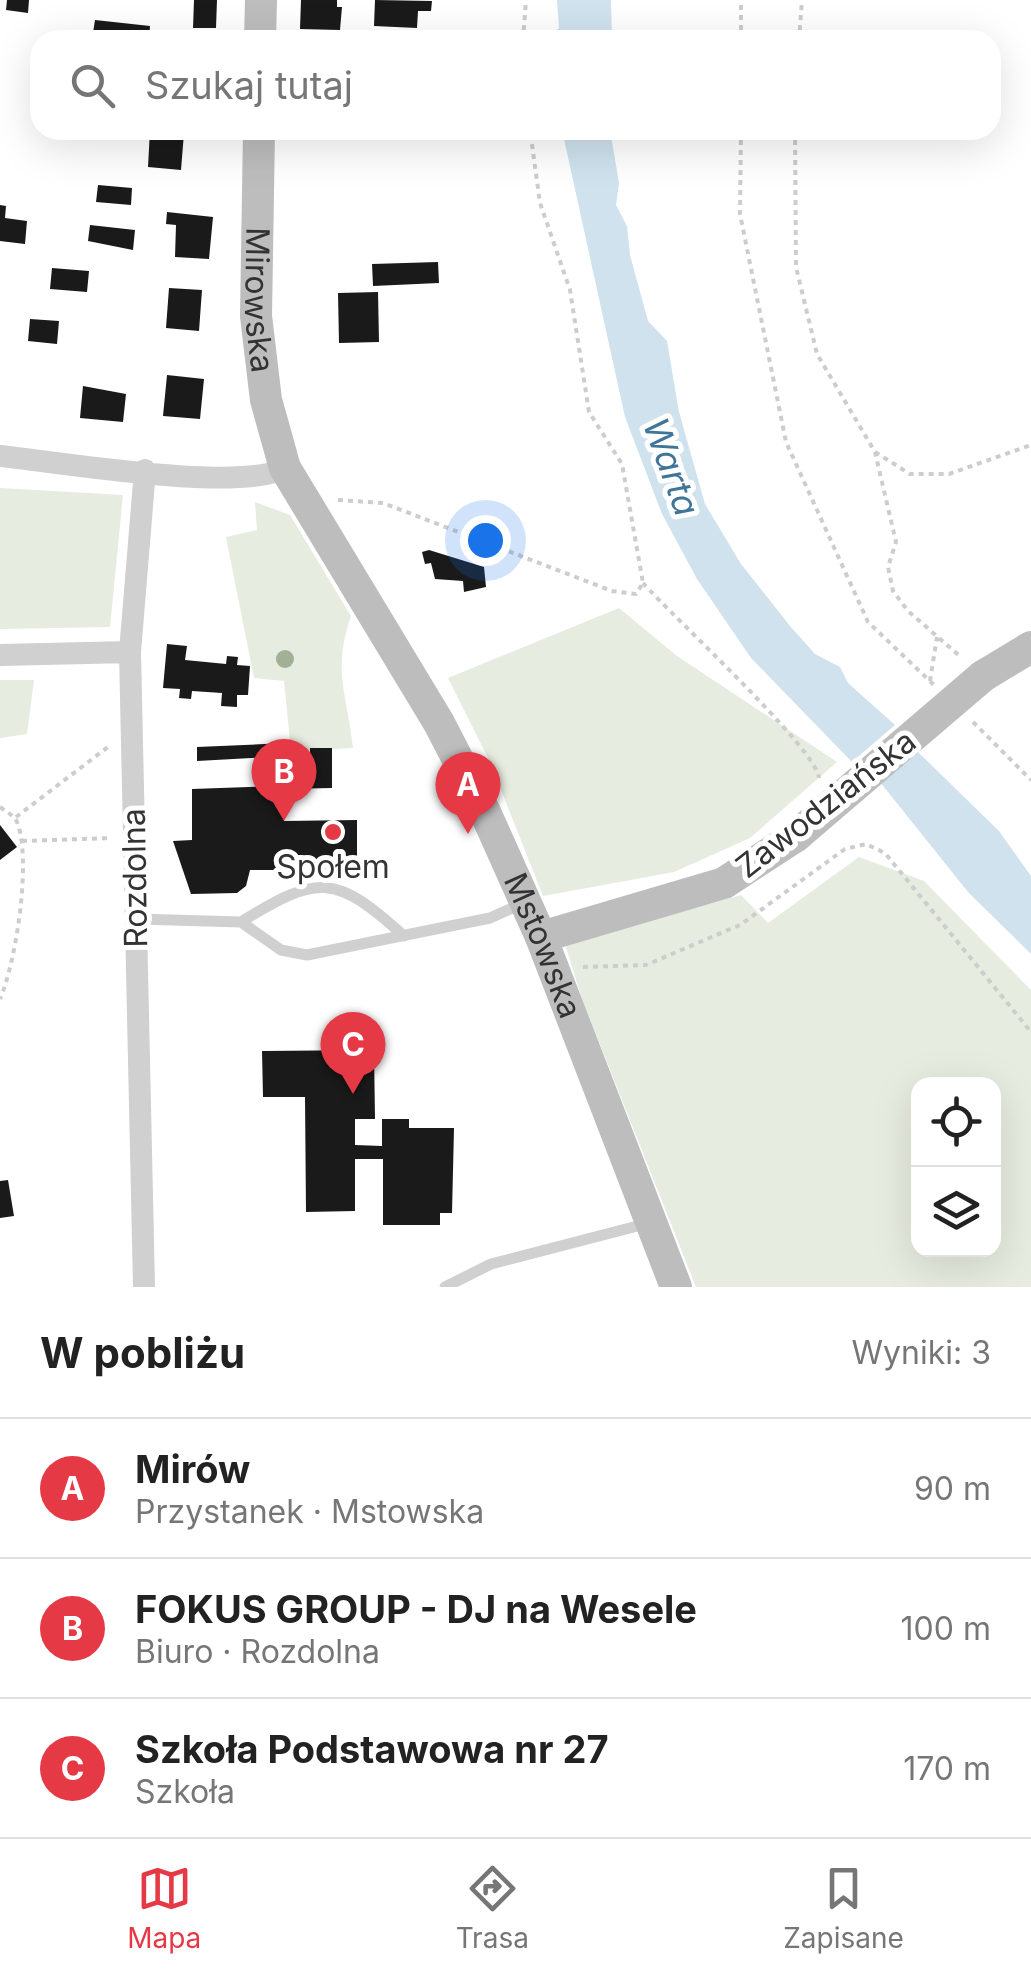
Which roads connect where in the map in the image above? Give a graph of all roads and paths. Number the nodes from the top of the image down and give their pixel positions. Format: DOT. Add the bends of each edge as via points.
graph roads {
  1 [pos="261,0"];
  2 [pos="526,0"];
  3 [pos="741,0"];
  4 [pos="802,0"];
  5 [pos="260,30"];
  6 [pos="524,30"];
  7 [pos="741,30"];
  8 [pos="800,30"];
  9 [pos="259,140"];
  10 [pos="531,140"];
  11 [pos="740,140"];
  12 [pos="795,140"];
  13 [pos="1031,445"];
  14 [pos="875,452"];
  15 [pos="0,456"];
  16 [pos="285,468"];
  17 [pos="145,470"];
  18 [pos="301,501"];
  19 [pos="643,583"];
  20 [pos="937,636"];
  21 [pos="1031,646"];
  22 [pos="130,652"];
  23 [pos="0,655"];
  24 [pos="983,676"];
  25 [pos="930,681"];
  26 [pos="938,689"];
  27 [pos="962,712"];
  28 [pos="109,746"];
  29 [pos="1031,780"];
  30 [pos="820,790"];
  31 [pos="0,807"];
  32 [pos="15,817"];
  33 [pos="119,838"];
  34 [pos="22,841"];
  35 [pos="525,902"];
  36 [pos="136,919"];
  37 [pos="241,922"];
  38 [pos="404,936"];
  39 [pos="541,937"];
  40 [pos="554,968"];
  41 [pos="0,1000"];
  42 [pos="1031,1032"];
  43 [pos="653,1222"];
  44 [pos="144,1287"];
  45 [pos="445,1287"];
  46 [pos="676,1287"];
  1 -- 5 [label="street"];
  2 -- 6 [label="path"];
  3 -- 7 [label="path"];
  4 -- 8 [label="path"];
  9 -- 16 [label="street, Mirowska" via="256,316 266,400"];
  10 -- 19 [label="path" via="540,203 570,290 589,412 622,464"];
  11 -- 25 [label="path" via="740,214 786,442 868,622"];
  12 -- 14 [label="path" via="796,267 816,354"];
  13 -- 14 [label="path" via="949,474 910,474"];
  14 -- 20 [label="path" via="896,542 888,567 894,591"];
  15 -- 17 [label="street"];
  16 -- 17 [label="street" via="244,477"];
  16 -- 18 [label="street, Mstowska"];
  17 -- 22 [label="street, Rozdolna"];
  18 -- 19 [label="path" via="384,503 612,592 636,594"];
  18 -- 35 [label="street, Mstowska" via="463,766"];
  19 -- 30 [label="path" via="782,722 818,768"];
  20 -- 24 [label="path"];
  20 -- 25 [label="path"];
  21 -- 24 [label="street, Zawodziańska"];
  22 -- 23 [label="street"];
  22 -- 36 [label="street, Rozdolna"];
  24 -- 39 [label="street, Zawodziańska, bridge" via="796,836 724,883"];
  25 -- 26 [label="path"];
  27 -- 29 [label="path"];
  28 -- 32 [label="path"];
  31 -- 32 [label="path"];
  32 -- 34 [label="path"];
  33 -- 34 [label="path"];
  34 -- 41 [label="path" via="16,928"];
  35 -- 38 [label="lane" via="490,918"];
  35 -- 39 [label="street, Mstowska"];
  36 -- 37 [label="lane"];
  36 -- 44 [label="street, Rozdolna"];
  37 -- 38 [label="lane" via="291,954"];
  37 -- 38 [label="lane" via="292,891 338,888 354,893"];
  39 -- 40 [label="street, Mstowska"];
  40 -- 42 [label="path" via="646,965 740,925 845,849 866,844 885,853"];
  40 -- 43 [label="street, Mstowska"];
  43 -- 45 [label="lane" via="492,1264"];
  43 -- 46 [label="street, Mstowska"];
}
